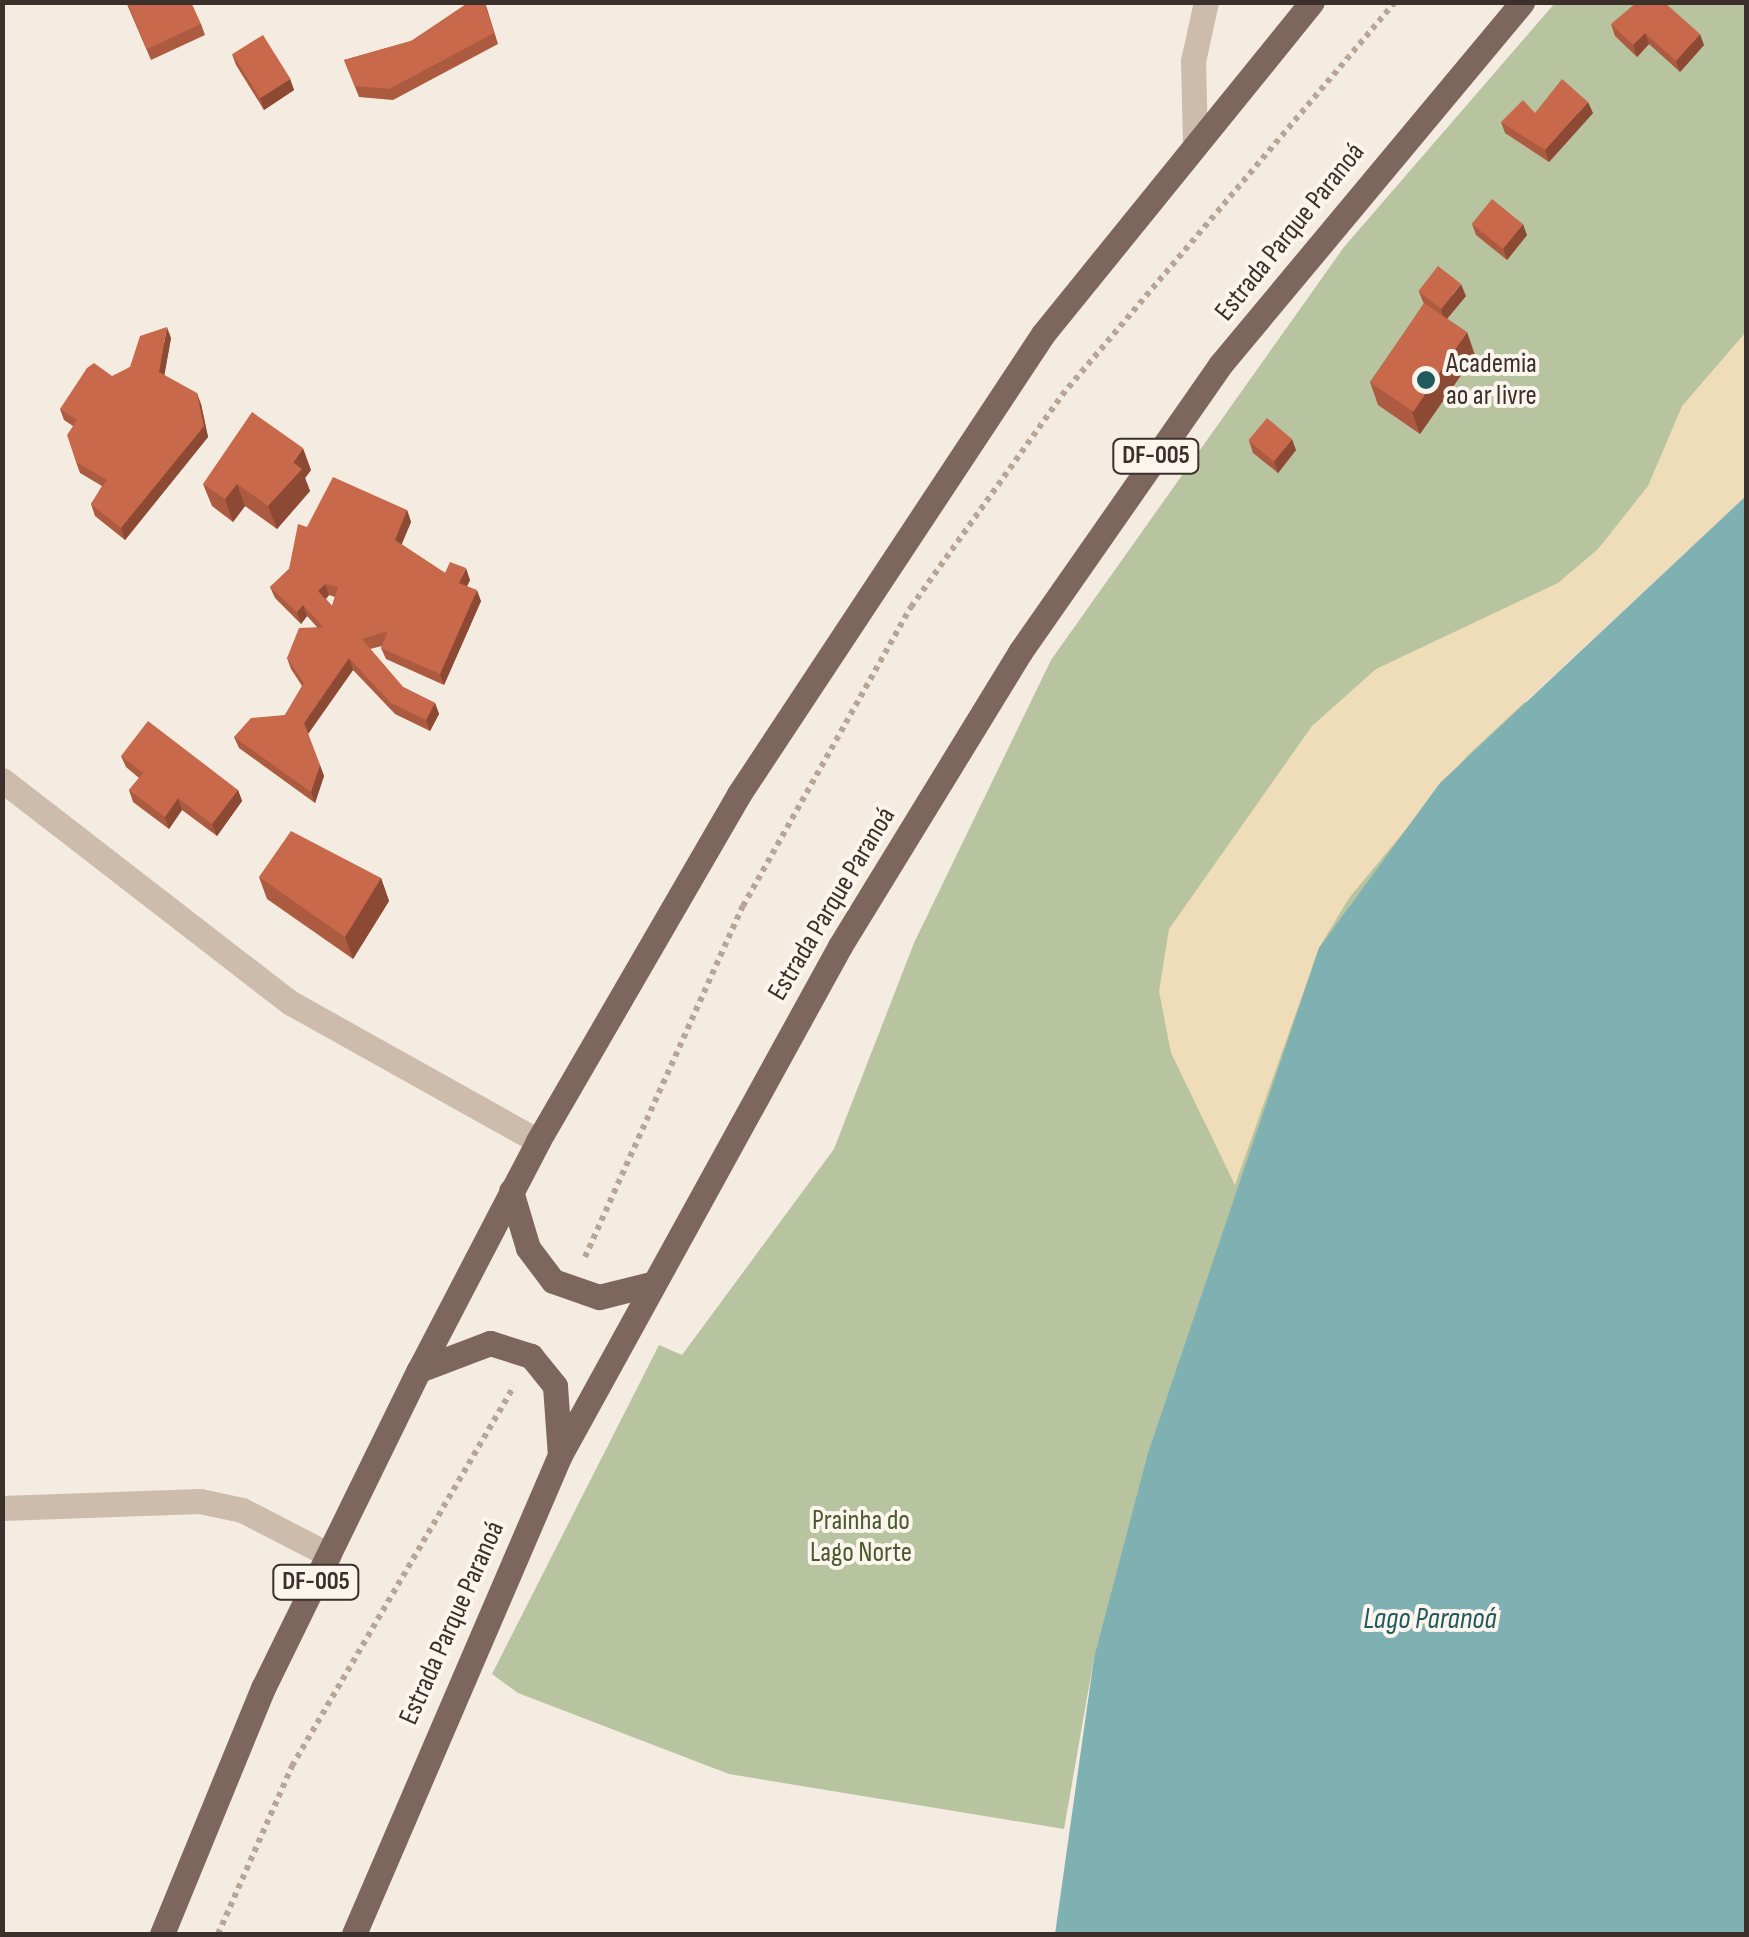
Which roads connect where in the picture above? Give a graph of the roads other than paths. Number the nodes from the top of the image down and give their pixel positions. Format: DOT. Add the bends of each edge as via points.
graph roads {
  1 [pos="1206,2"];
  2 [pos="1312,2"];
  3 [pos="1522,2"];
  4 [pos="1195,146"];
  5 [pos="2,780"];
  6 [pos="538,1140"];
  7 [pos="511,1190"];
  8 [pos="651,1284"];
  9 [pos="419,1370"];
  10 [pos="560,1455"];
  11 [pos="2,1508"];
  12 [pos="330,1555"];
  13 [pos="162,1934"];
  14 [pos="354,1934"];
  1 -- 4 [label="street" via="1193,61"];
  2 -- 4 [label="main road, DF-005"];
  3 -- 8 [label="main road, Estrada Parque Paranoá / DF-005" via="1220,365 1020,652 840,946"];
  4 -- 6 [label="main road, DF-005" via="1043,334 813,673"];
  5 -- 6 [label="street" via="291,1004"];
  6 -- 7 [label="main road, DF-005"];
  7 -- 8 [label="main road" via="528,1248 570,1289 599,1296"];
  7 -- 9 [label="main road, DF-005"];
  8 -- 10 [label="main road, Estrada Parque Paranoá / DF-005"];
  9 -- 10 [label="main road" via="490,1343 531,1356 556,1386"];
  9 -- 12 [label="main road, DF-005"];
  10 -- 14 [label="main road, Estrada Parque Paranoá / DF-005"];
  11 -- 12 [label="street" via="200,1501 242,1510"];
  12 -- 13 [label="main road, DF-005"];
}
